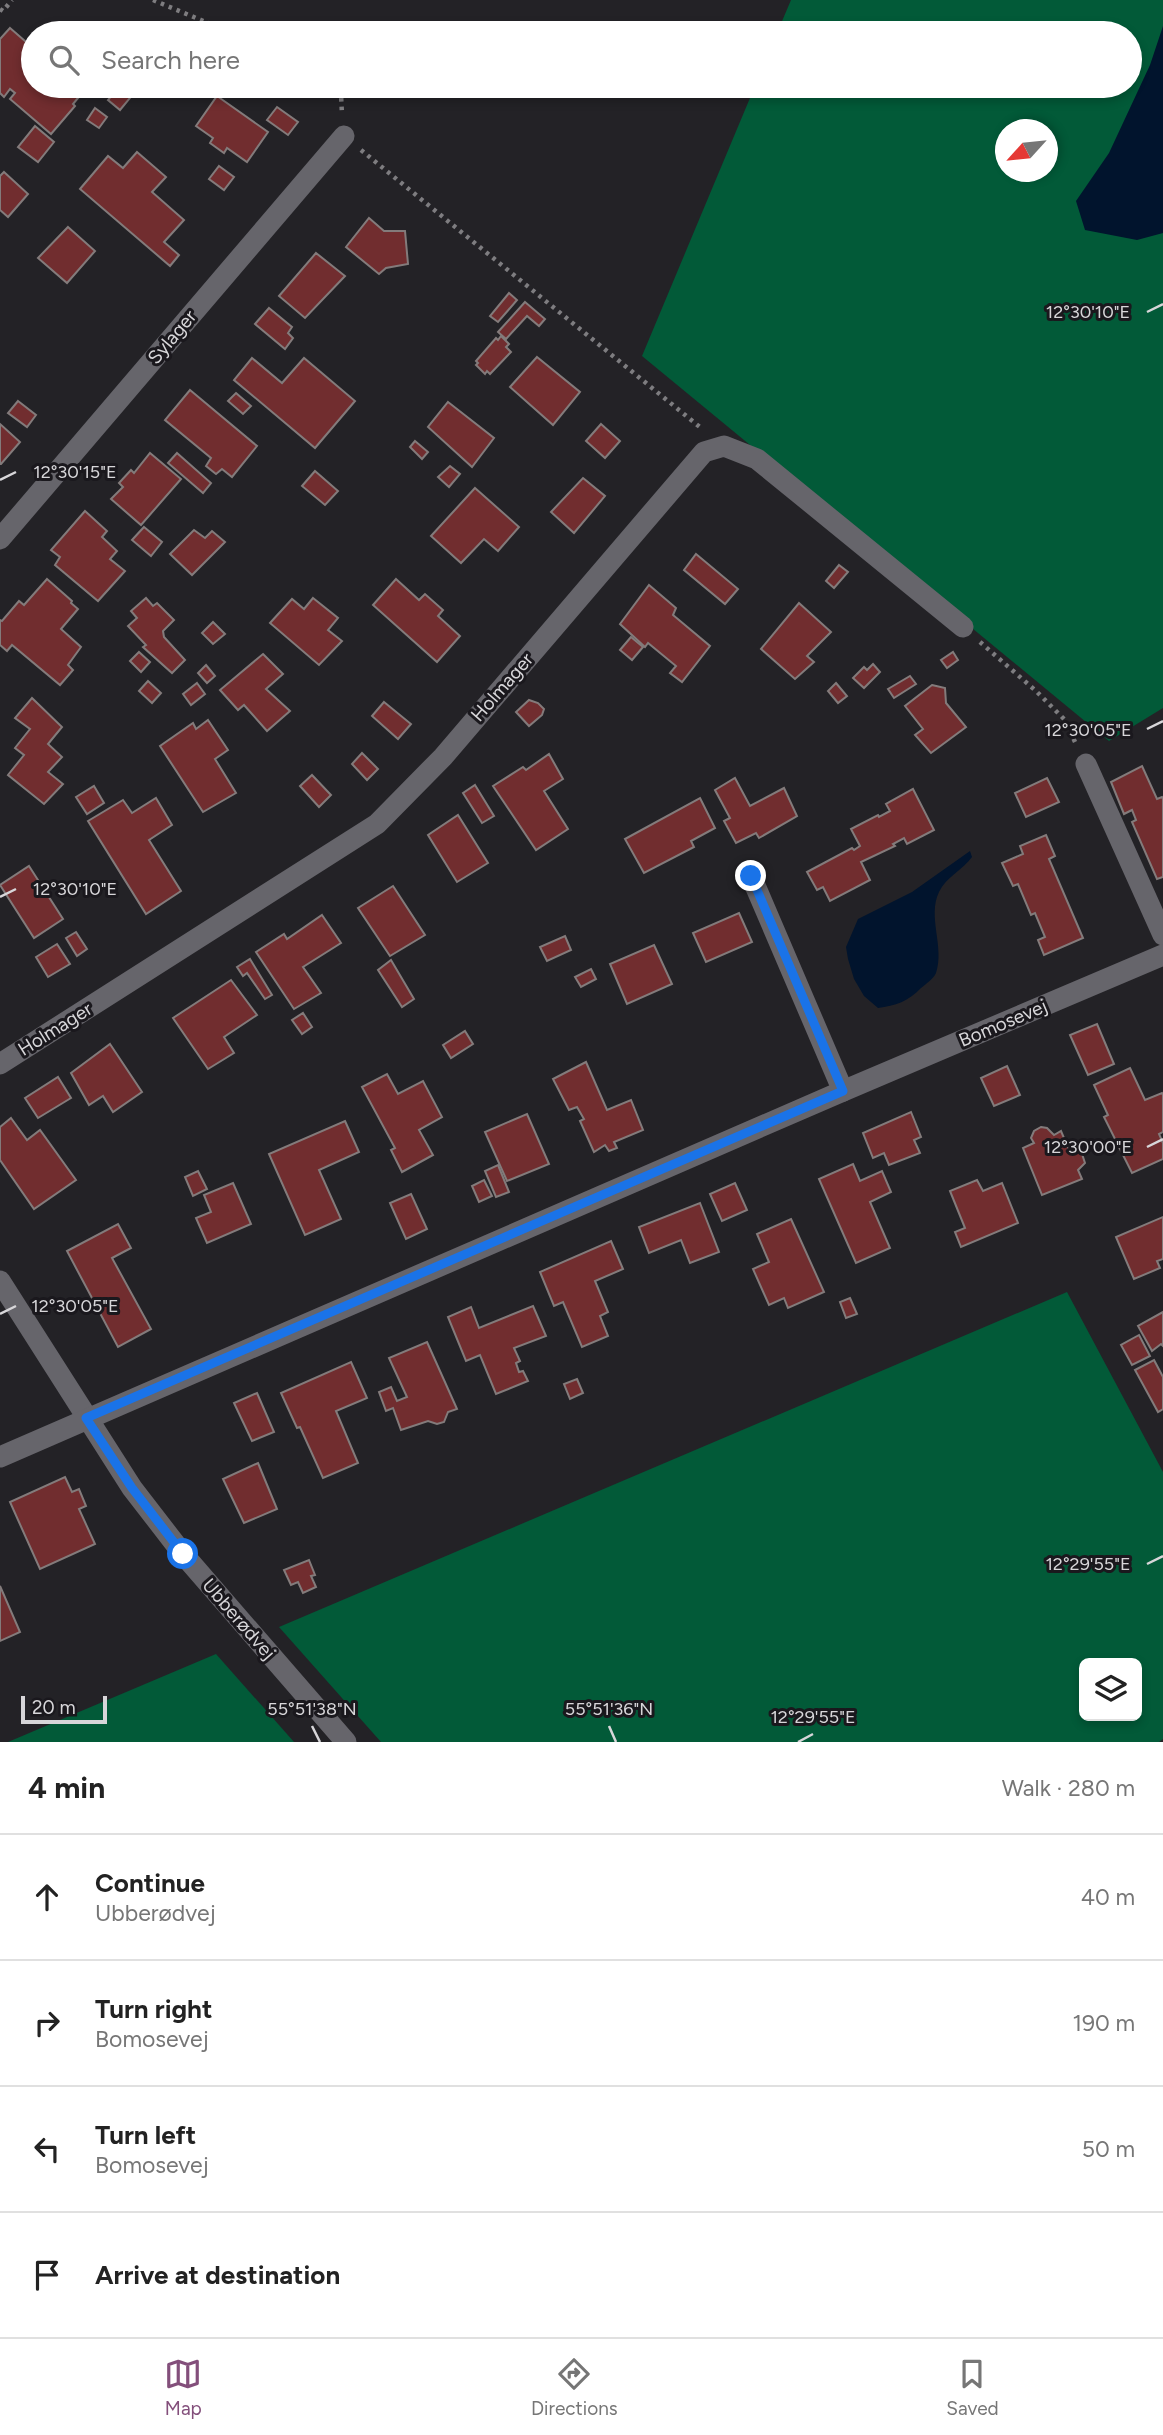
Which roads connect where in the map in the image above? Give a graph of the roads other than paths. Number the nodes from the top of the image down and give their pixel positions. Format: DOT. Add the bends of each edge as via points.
graph roads {
  1 [pos="344,136"];
  2 [pos="0,539"];
  3 [pos="964,627"];
  4 [pos="1086,764"];
  5 [pos="751,876"];
  6 [pos="1163,935"];
  7 [pos="1161,961"];
  8 [pos="0,1064"];
  9 [pos="843,1091"];
  10 [pos="0,1280"];
  11 [pos="86,1418"];
  12 [pos="0,1457"];
  13 [pos="346,1742"];
  1 -- 2 [label="street, Sylager"];
  3 -- 8 [label="street, Holmager" via="757,459 724,446 704,452 443,757 377,824"];
  4 -- 6 [label="street"];
  5 -- 9 [label="street"];
  7 -- 9 [label="street, Bomosevej"];
  9 -- 11 [label="street, Bomosevej"];
  10 -- 11 [label="street, Ubberødvej"];
  11 -- 12 [label="street, Bomosevej"];
  11 -- 13 [label="street, Ubberødvej" via="183,1554"];
}
